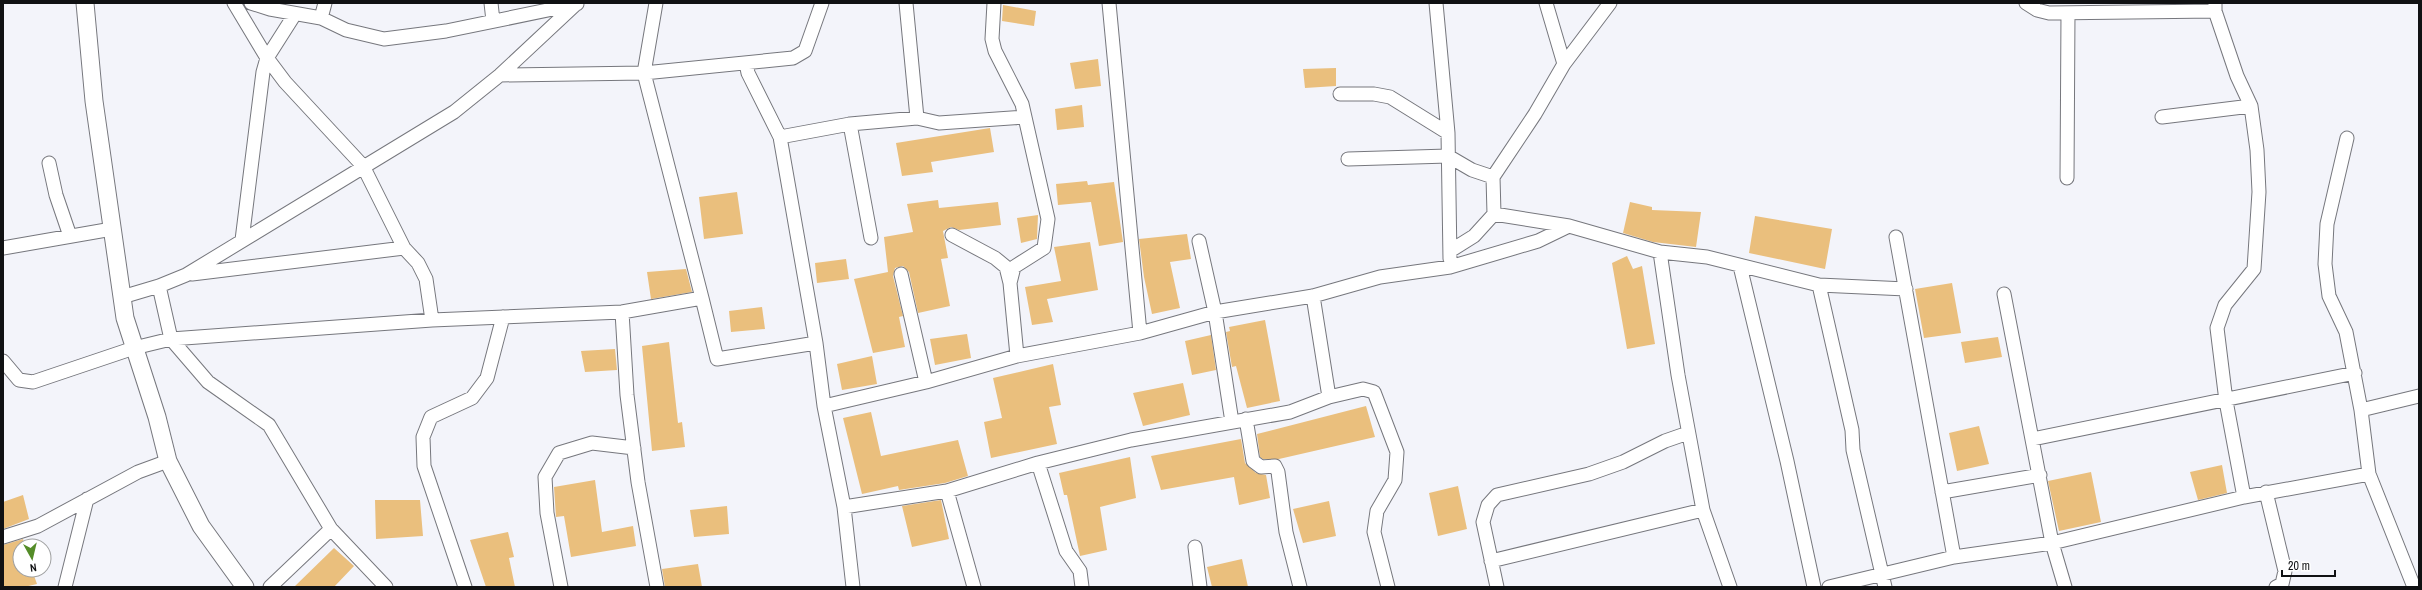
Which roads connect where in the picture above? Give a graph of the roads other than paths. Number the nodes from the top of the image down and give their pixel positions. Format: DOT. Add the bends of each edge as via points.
graph roads {
  1 [pos="85,3"];
  2 [pos="234,3"];
  3 [pos="251,3"];
  4 [pos="325,3"];
  5 [pos="491,3"];
  6 [pos="580,3"];
  7 [pos="656,3"];
  8 [pos="822,3"];
  9 [pos="906,3"];
  10 [pos="994,3"];
  11 [pos="1110,3"];
  12 [pos="1436,3"];
  13 [pos="1546,3"];
  14 [pos="1610,3"];
  15 [pos="2026,3"];
  16 [pos="2215,7"];
  17 [pos="2068,13"];
  18 [pos="295,14"];
  19 [pos="321,18"];
  20 [pos="493,21"];
  21 [pos="267,58"];
  22 [pos="746,63"];
  23 [pos="1564,64"];
  24 [pos="644,73"];
  25 [pos="500,75"];
  26 [pos="1340,94"];
  27 [pos="2251,106"];
  28 [pos="1024,117"];
  29 [pos="2162,117"];
  30 [pos="917,118"];
  31 [pos="850,124"];
  32 [pos="1448,133"];
  33 [pos="780,137"];
  34 [pos="2347,138"];
  35 [pos="1448,156"];
  36 [pos="1348,159"];
  37 [pos="49,163"];
  38 [pos="363,166"];
  39 [pos="1493,177"];
  40 [pos="2067,178"];
  41 [pos="1494,214"];
  42 [pos="1569,226"];
  43 [pos="112,229"];
  44 [pos="952,235"];
  45 [pos="70,236"];
  46 [pos="1896,237"];
  47 [pos="870,238"];
  48 [pos="242,240"];
  49 [pos="1199,241"];
  50 [pos="3,248"];
  51 [pos="404,248"];
  52 [pos="1450,251"];
  53 [pos="1660,252"];
  54 [pos="1740,266"];
  55 [pos="1450,267"];
  56 [pos="901,274"];
  57 [pos="186,275"];
  58 [pos="1010,283"];
  59 [pos="1819,285"];
  60 [pos="159,286"];
  61 [pos="1906,289"];
  62 [pos="2004,294"];
  63 [pos="1313,296"];
  64 [pos="122,297"];
  65 [pos="702,298"];
  66 [pos="622,312"];
  67 [pos="1215,312"];
  68 [pos="503,317"];
  69 [pos="432,320"];
  70 [pos="1140,333"];
  71 [pos="172,339"];
  72 [pos="816,343"];
  73 [pos="134,348"];
  74 [pos="1017,356"];
  75 [pos="3,361"];
  76 [pos="2355,373"];
  77 [pos="926,382"];
  78 [pos="1329,396"];
  79 [pos="2419,396"];
  80 [pos="2226,401"];
  81 [pos="824,406"];
  82 [pos="2361,410"];
  83 [pos="1246,419"];
  84 [pos="1232,422"];
  85 [pos="1688,433"];
  86 [pos="2033,438"];
  87 [pos="634,448"];
  88 [pos="168,461"];
  89 [pos="1038,464"];
  90 [pos="2369,474"];
  91 [pos="2040,475"];
  92 [pos="947,491"];
  93 [pos="1942,492"];
  94 [pos="2266,492"];
  95 [pos="2244,497"];
  96 [pos="87,499"];
  97 [pos="844,507"];
  98 [pos="1703,510"];
  99 [pos="331,529"];
  100 [pos="3,537"];
  101 [pos="2052,543"];
  102 [pos="1195,547"];
  103 [pos="1954,557"];
  104 [pos="1491,561"];
  105 [pos="1882,574"];
  106 [pos="65,587"];
  107 [pos="245,587"];
  108 [pos="270,587"];
  109 [pos="386,587"];
  110 [pos="465,587"];
  111 [pos="561,587"];
  112 [pos="657,587"];
  113 [pos="853,587"];
  114 [pos="974,587"];
  115 [pos="1082,587"];
  116 [pos="1200,587"];
  117 [pos="1300,587"];
  118 [pos="1388,587"];
  119 [pos="1497,587"];
  120 [pos="1730,587"];
  121 [pos="1814,587"];
  122 [pos="1829,587"];
  123 [pos="1885,587"];
  124 [pos="2065,587"];
  125 [pos="2276,587"];
  126 [pos="2414,587"];
  1 -- 43 [label="street" via="94,101"];
  2 -- 21 [label="street"];
  3 -- 18 [label="street"];
  4 -- 19 [label="street"];
  5 -- 20 [label="street"];
  6 -- 20 [label="street"];
  6 -- 25 [label="street"];
  7 -- 24 [label="street"];
  8 -- 22 [label="street" via="805,51 801,55"];
  9 -- 30 [label="street"];
  10 -- 28 [label="street" via="992,39 995,51 1017,92"];
  11 -- 70 [label="street"];
  12 -- 32 [label="street"];
  13 -- 23 [label="street"];
  14 -- 23 [label="street"];
  15 -- 17 [label="street" via="2036,10"];
  16 -- 17 [label="street"];
  16 -- 27 [label="street" via="2237,76"];
  17 -- 40 [label="street"];
  18 -- 19 [label="street"];
  18 -- 21 [label="street"];
  19 -- 20 [label="street" via="346,30 384,39 446,31"];
  21 -- 38 [label="street"];
  21 -- 48 [label="street" via="263,72"];
  22 -- 24 [label="street"];
  22 -- 33 [label="street" via="748,73"];
  23 -- 39 [label="street" via="1535,114"];
  24 -- 25 [label="street"];
  24 -- 65 [label="street"];
  25 -- 38 [label="street" via="454,112"];
  26 -- 32 [label="street" via="1374,94 1390,97 1404,103"];
  27 -- 29 [label="street"];
  27 -- 80 [label="street" via="2259,192 2254,269 2225,306 2216,328"];
  28 -- 30 [label="street" via="939,123"];
  28 -- 58 [label="street" via="1048,219 1044,248 1014,267"];
  30 -- 31 [label="street"];
  31 -- 33 [label="street"];
  31 -- 47 [label="street"];
  32 -- 35 [label="street"];
  33 -- 72 [label="street"];
  34 -- 76 [label="street" via="2327,224 2325,264 2329,296 2346,332"];
  35 -- 36 [label="street"];
  35 -- 39 [label="street" via="1472,170"];
  35 -- 52 [label="street"];
  37 -- 45 [label="street" via="56,195"];
  38 -- 48 [label="street"];
  38 -- 51 [label="street"];
  39 -- 41 [label="street"];
  41 -- 42 [label="street"];
  41 -- 52 [label="street" via="1474,236"];
  42 -- 53 [label="street"];
  42 -- 55 [label="street" via="1538,241"];
  43 -- 45 [label="street"];
  43 -- 64 [label="street"];
  44 -- 58 [label="street" via="995,258 1006,267"];
  45 -- 50 [label="street"];
  46 -- 61 [label="street"];
  48 -- 57 [label="street"];
  49 -- 67 [label="street"];
  51 -- 57 [label="street"];
  51 -- 69 [label="street" via="418,263 426,279"];
  52 -- 55 [label="street"];
  53 -- 54 [label="street" via="1707,257"];
  53 -- 85 [label="street"];
  54 -- 59 [label="street"];
  54 -- 121 [label="street"];
  55 -- 63 [label="street" via="1380,277"];
  56 -- 77 [label="street"];
  57 -- 60 [label="street"];
  58 -- 74 [label="street"];
  59 -- 61 [label="street"];
  59 -- 105 [label="street"];
  60 -- 64 [label="street"];
  60 -- 71 [label="street"];
  61 -- 93 [label="street"];
  62 -- 86 [label="street"];
  63 -- 67 [label="street"];
  63 -- 78 [label="street"];
  64 -- 73 [label="street"];
  65 -- 66 [label="street"];
  65 -- 72 [label="street" via="717,359"];
  66 -- 68 [label="street"];
  66 -- 87 [label="street"];
  67 -- 70 [label="street"];
  67 -- 84 [label="street"];
  68 -- 69 [label="street"];
  68 -- 110 [label="street" via="487,378 472,398 431,417 423,437 424,466"];
  69 -- 71 [label="street"];
  70 -- 74 [label="street"];
  71 -- 73 [label="street"];
  71 -- 99 [label="street" via="208,382 269,425"];
  72 -- 81 [label="street"];
  73 -- 75 [label="street" via="33,382 19,380"];
  73 -- 88 [label="street" via="157,417"];
  74 -- 77 [label="street"];
  76 -- 80 [label="street"];
  76 -- 82 [label="street"];
  77 -- 81 [label="street"];
  78 -- 83 [label="street" via="1290,412"];
  78 -- 118 [label="street" via="1363,389 1374,392 1397,452 1395,480 1377,511 1374,532"];
  79 -- 82 [label="street"];
  80 -- 86 [label="street"];
  80 -- 95 [label="street"];
  81 -- 97 [label="street"];
  82 -- 90 [label="street"];
  83 -- 84 [label="street"];
  83 -- 117 [label="street" via="1253,462 1261,468 1275,466 1278,472 1286,532"];
  84 -- 89 [label="street" via="1131,440"];
  85 -- 98 [label="street"];
  85 -- 104 [label="street" via="1589,474 1497,495 1488,505 1483,522"];
  86 -- 91 [label="street"];
  87 -- 111 [label="street" via="592,442 559,453 545,477 547,513"];
  87 -- 112 [label="street"];
  88 -- 96 [label="street" via="138,472"];
  88 -- 107 [label="street" via="201,526"];
  89 -- 92 [label="street"];
  89 -- 115 [label="street" via="1066,551 1080,571"];
  90 -- 94 [label="street"];
  90 -- 126 [label="street"];
  91 -- 93 [label="street"];
  91 -- 101 [label="street"];
  92 -- 97 [label="street"];
  92 -- 114 [label="street"];
  93 -- 103 [label="street"];
  94 -- 95 [label="street"];
  94 -- 125 [label="street" via="2285,571 2282,584"];
  95 -- 101 [label="street"];
  96 -- 100 [label="street" via="38,526"];
  96 -- 106 [label="street"];
  97 -- 113 [label="street"];
  98 -- 104 [label="street"];
  98 -- 120 [label="street"];
  99 -- 108 [label="street"];
  99 -- 109 [label="street"];
  101 -- 103 [label="street"];
  101 -- 124 [label="street"];
  102 -- 116 [label="street"];
  103 -- 105 [label="street"];
  104 -- 119 [label="street"];
  105 -- 122 [label="street"];
  105 -- 123 [label="street"];
}
